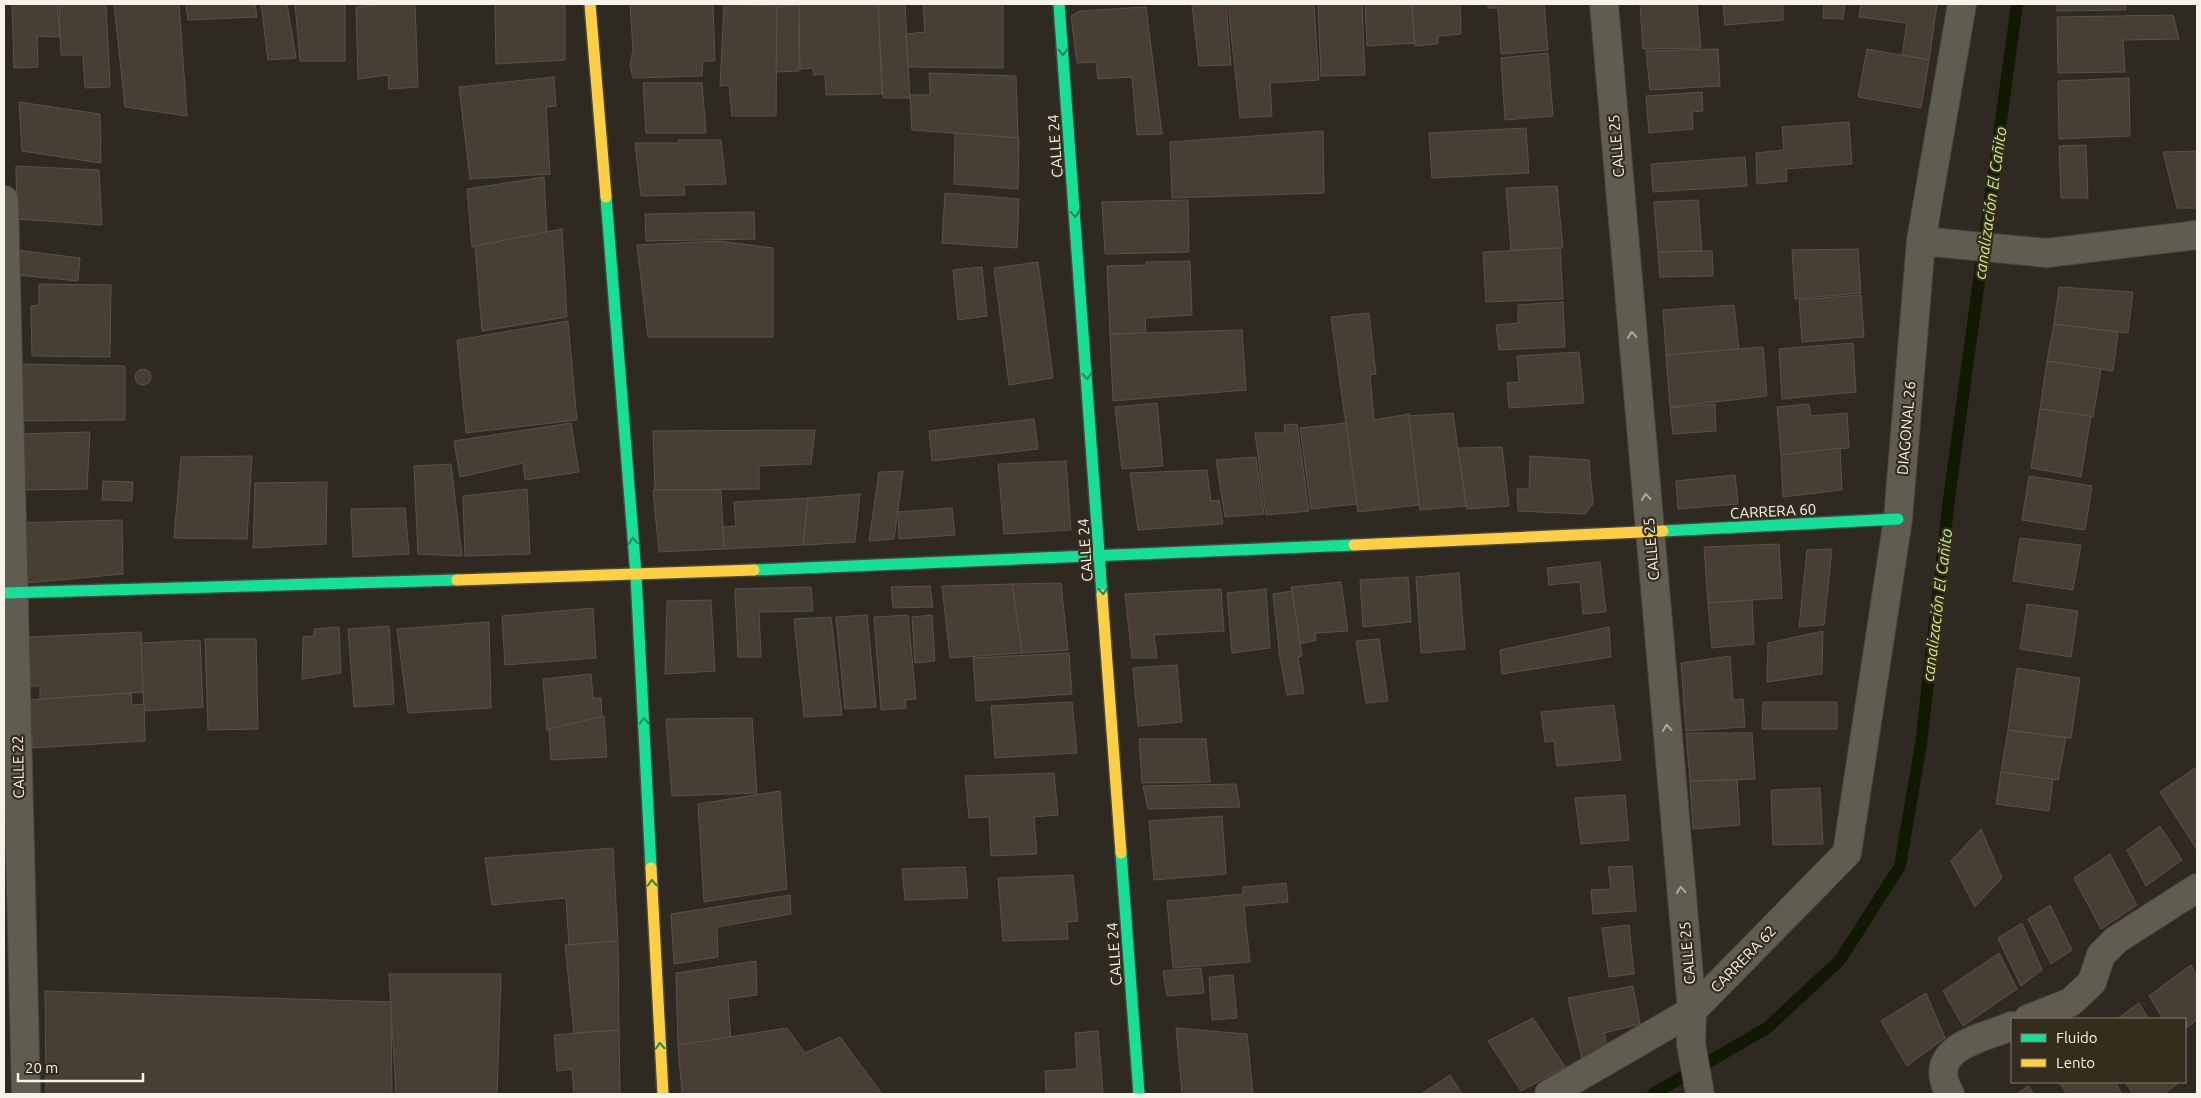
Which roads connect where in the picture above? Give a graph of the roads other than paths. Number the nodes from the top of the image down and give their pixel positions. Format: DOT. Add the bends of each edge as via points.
graph roads {
  1 [pos="590,4"];
  2 [pos="1060,4"];
  3 [pos="1604,4"];
  4 [pos="1962,4"];
  5 [pos="4,200"];
  6 [pos="2197,235"];
  7 [pos="1928,242"];
  8 [pos="1898,519"];
  9 [pos="1649,532"];
  10 [pos="1100,556"];
  11 [pos="636,576"];
  12 [pos="9,593"];
  13 [pos="1847,853"];
  14 [pos="2197,888"];
  15 [pos="1692,1011"];
  16 [pos="2031,1018"];
  17 [pos="2011,1026"];
  18 [pos="26,1094"];
  19 [pos="663,1094"];
  20 [pos="1140,1094"];
  21 [pos="1549,1094"];
  22 [pos="1700,1094"];
  23 [pos="1950,1094"];
  11 -- 1 [label="main road, one-way"];
  2 -- 10 [label="main road, CALLE 24, one-way"];
  9 -- 3 [label="street, CALLE 25, one-way"];
  4 -- 7 [label="street, DIAGONAL 26"];
  5 -- 12 [label="street, CALLE 22"];
  6 -- 7 [label="street" via="2047,253"];
  7 -- 8 [label="street, DIAGONAL 26"];
  8 -- 9 [label="main road, CARRERA 60"];
  8 -- 13 [label="street, DIAGONAL 26"];
  9 -- 10 [label="main road, CARRERA 60"];
  15 -- 9 [label="street, CALLE 25, one-way"];
  10 -- 11 [label="main road, CARRERA 60"];
  10 -- 20 [label="main road, CALLE 24, one-way"];
  11 -- 12 [label="main road, CARRERA 60"];
  19 -- 11 [label="main road, one-way"];
  12 -- 18 [label="street, CALLE 22"];
  13 -- 15 [label="street, CARRERA 62"];
  14 -- 16 [label="street" via="2116,940 2101,955 2092,982 2071,1002"];
  15 -- 21 [label="street, CARRERA 62"];
  15 -- 22 [label="street, CALLE 25" via="1692,1044"];
  17 -- 23 [label="street" via="1956,1048 1944,1063 1942,1081"];
}
